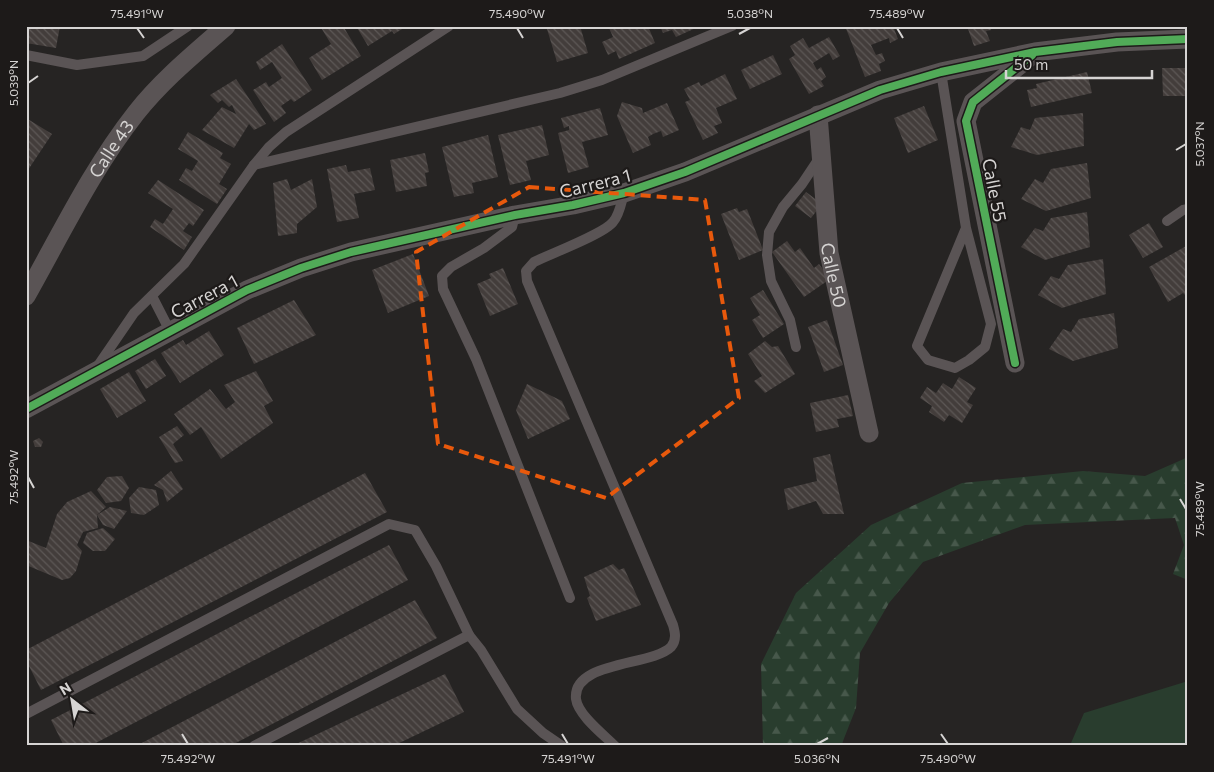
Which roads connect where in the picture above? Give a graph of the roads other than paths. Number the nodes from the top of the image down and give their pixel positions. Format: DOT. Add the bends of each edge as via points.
graph roads {
  1 [pos="188,26"];
  2 [pos="226,26"];
  3 [pos="449,26"];
  4 [pos="732,26"];
  5 [pos="1188,39"];
  6 [pos="1035,52"];
  7 [pos="26,55"];
  8 [pos="941,72"];
  9 [pos="818,115"];
  10 [pos="821,154"];
  11 [pos="254,164"];
  12 [pos="624,193"];
  13 [pos="1188,209"];
  14 [pos="515,215"];
  15 [pos="1167,221"];
  16 [pos="966,228"];
  17 [pos="26,296"];
  18 [pos="152,296"];
  19 [pos="170,331"];
  20 [pos="796,347"];
  21 [pos="1014,363"];
  22 [pos="94,372"];
  23 [pos="26,409"];
  24 [pos="869,433"];
  25 [pos="570,598"];
  26 [pos="469,635"];
  27 [pos="26,714"];
  28 [pos="254,746"];
  29 [pos="562,746"];
  30 [pos="615,746"];
  1 -- 7 [label="lane" via="143,56 77,65"];
  2 -- 17 [label="street, Calle 43" via="171,74 137,112 106,154"];
  3 -- 11 [label="lane" via="286,132"];
  4 -- 11 [label="lane" via="602,80 560,93"];
  5 -- 6 [label="street, Carrera 1" via="1117,42"];
  6 -- 8 [label="street, Carrera 1"];
  6 -- 21 [label="street, Calle 55" via="973,102 966,121"];
  8 -- 9 [label="street, Carrera 1" via="880,90"];
  8 -- 16 [label="lane"];
  9 -- 10 [label="street, Calle 50"];
  9 -- 12 [label="street, Carrera 1" via="685,172"];
  10 -- 20 [label="lane" via="769,232 767,255 771,281 790,320"];
  10 -- 24 [label="street, Calle 50" via="829,254"];
  11 -- 18 [label="lane" via="184,264"];
  12 -- 14 [label="street, Carrera 1"];
  12 -- 30 [label="lane" via="612,224 534,262 526,271 527,281 676,636 671,646 660,652 596,672 578,688 576,699 588,720"];
  13 -- 15 [label="lane"];
  14 -- 19 [label="street, Carrera 1" via="351,252 302,268 247,290"];
  14 -- 25 [label="lane" via="512,227 442,276 443,289 479,368"];
  16 -- 16 [label="lane" via="917,346 928,360 955,368 986,347 991,324"];
  18 -- 19 [label="lane"];
  18 -- 22 [label="lane" via="134,313"];
  19 -- 22 [label="street, Carrera 1"];
  22 -- 23 [label="street, Carrera 1"];
  26 -- 27 [label="lane" via="415,530 389,524"];
  26 -- 28 [label="lane"];
  26 -- 29 [label="lane" via="517,709"];
}
